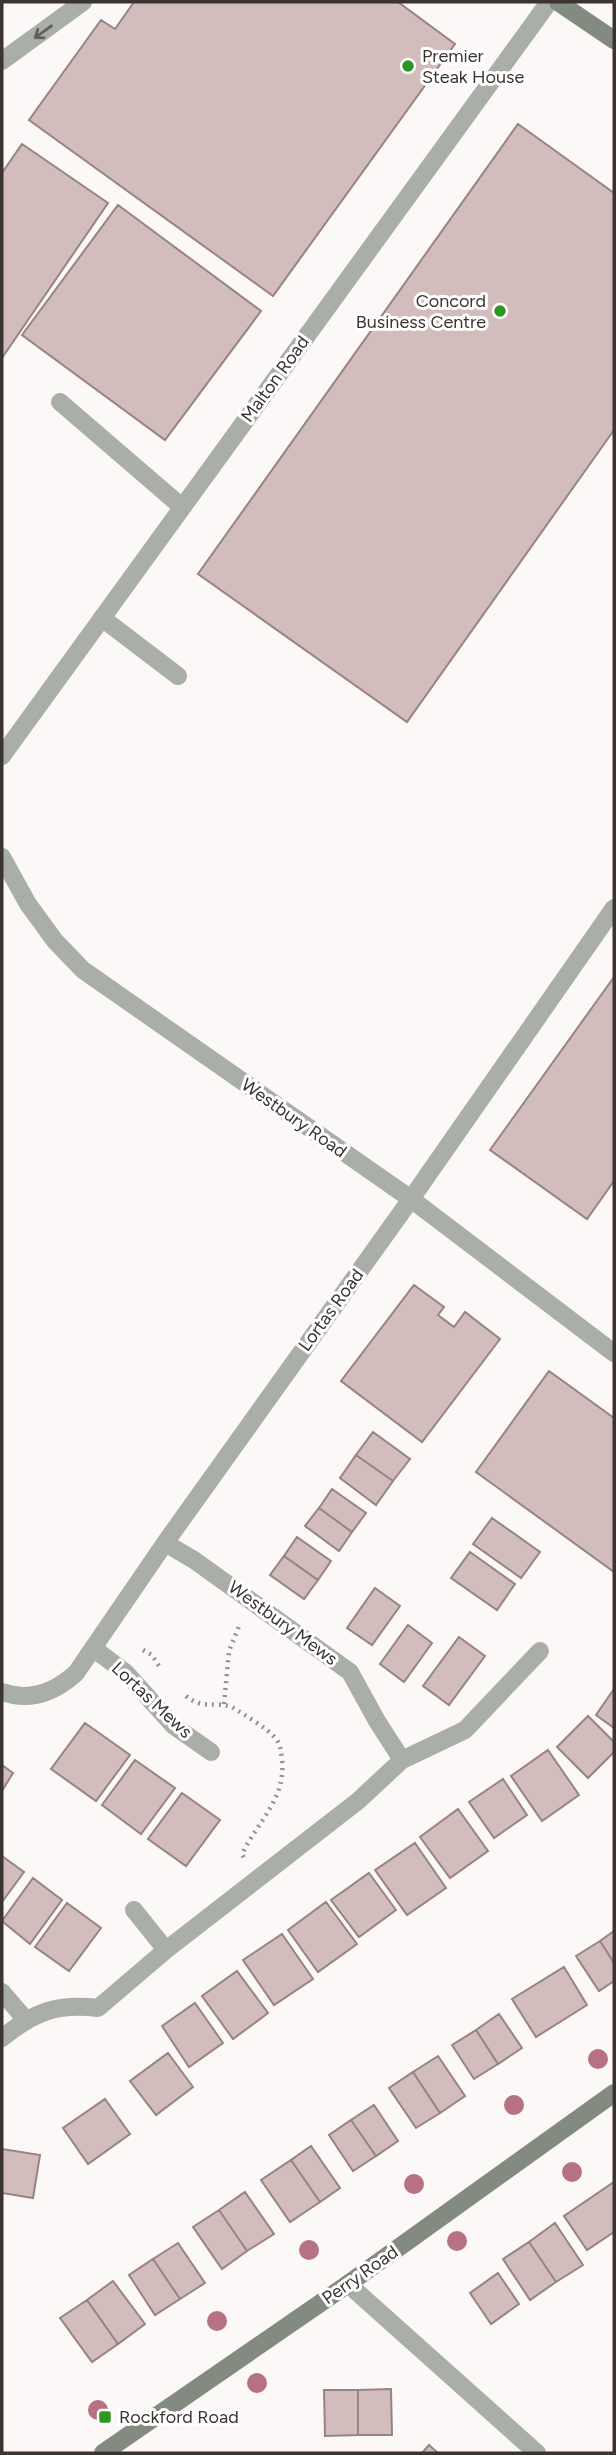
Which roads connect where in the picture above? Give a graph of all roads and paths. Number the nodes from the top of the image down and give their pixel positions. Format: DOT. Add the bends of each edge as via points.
graph roads {
  1 [pos="83,2"];
  2 [pos="549,2"];
  3 [pos="558,2"];
  4 [pos="614,40"];
  5 [pos="2,61"];
  6 [pos="61,402"];
  7 [pos="182,507"];
  8 [pos="102,618"];
  9 [pos="178,676"];
  10 [pos="2,756"];
  11 [pos="2,857"];
  12 [pos="614,908"];
  13 [pos="411,1199"];
  14 [pos="614,1353"];
  15 [pos="165,1543"];
  16 [pos="254,1603"];
  17 [pos="93,1648"];
  18 [pos="540,1651"];
  19 [pos="2,1692"];
  20 [pos="224,1704"];
  21 [pos="211,1752"];
  22 [pos="402,1760"];
  23 [pos="134,1910"];
  24 [pos="166,1950"];
  25 [pos="2,1992"];
  26 [pos="26,2020"];
  27 [pos="2,2039"];
  28 [pos="614,2092"];
  29 [pos="348,2284"];
  30 [pos="103,2453"];
  31 [pos="537,2453"];
  1 -- 5 [label="street, one-way"];
  2 -- 7 [label="street, Malton Road"];
  3 -- 4 [label="street"];
  6 -- 7 [label="street"];
  7 -- 8 [label="street, Malton Road"];
  8 -- 9 [label="street"];
  8 -- 10 [label="street, Malton Road"];
  11 -- 13 [label="street, Westbury Road" via="28,904 83,970"];
  12 -- 13 [label="street, Lortas Road"];
  13 -- 14 [label="street, Westbury Road"];
  13 -- 15 [label="street, Lortas Road"];
  15 -- 16 [label="street, Westbury Mews"];
  15 -- 17 [label="street, Lortas Road"];
  16 -- 20 [label="path" via="229,1651"];
  16 -- 22 [label="street, Westbury Mews" via="350,1672"];
  17 -- 19 [label="street, Lortas Road" via="76,1674 50,1692 20,1697"];
  17 -- 21 [label="street, Lortas Mews" via="126,1673 174,1727"];
  18 -- 22 [label="street" via="465,1730"];
  22 -- 24 [label="street" via="358,1801"];
  23 -- 24 [label="street"];
  24 -- 26 [label="street" via="99,2008 60,2007"];
  25 -- 26 [label="street"];
  26 -- 27 [label="street"];
  28 -- 29 [label="street, Perry Road"];
  29 -- 30 [label="street, Perry Road"];
  29 -- 31 [label="street"];
}
